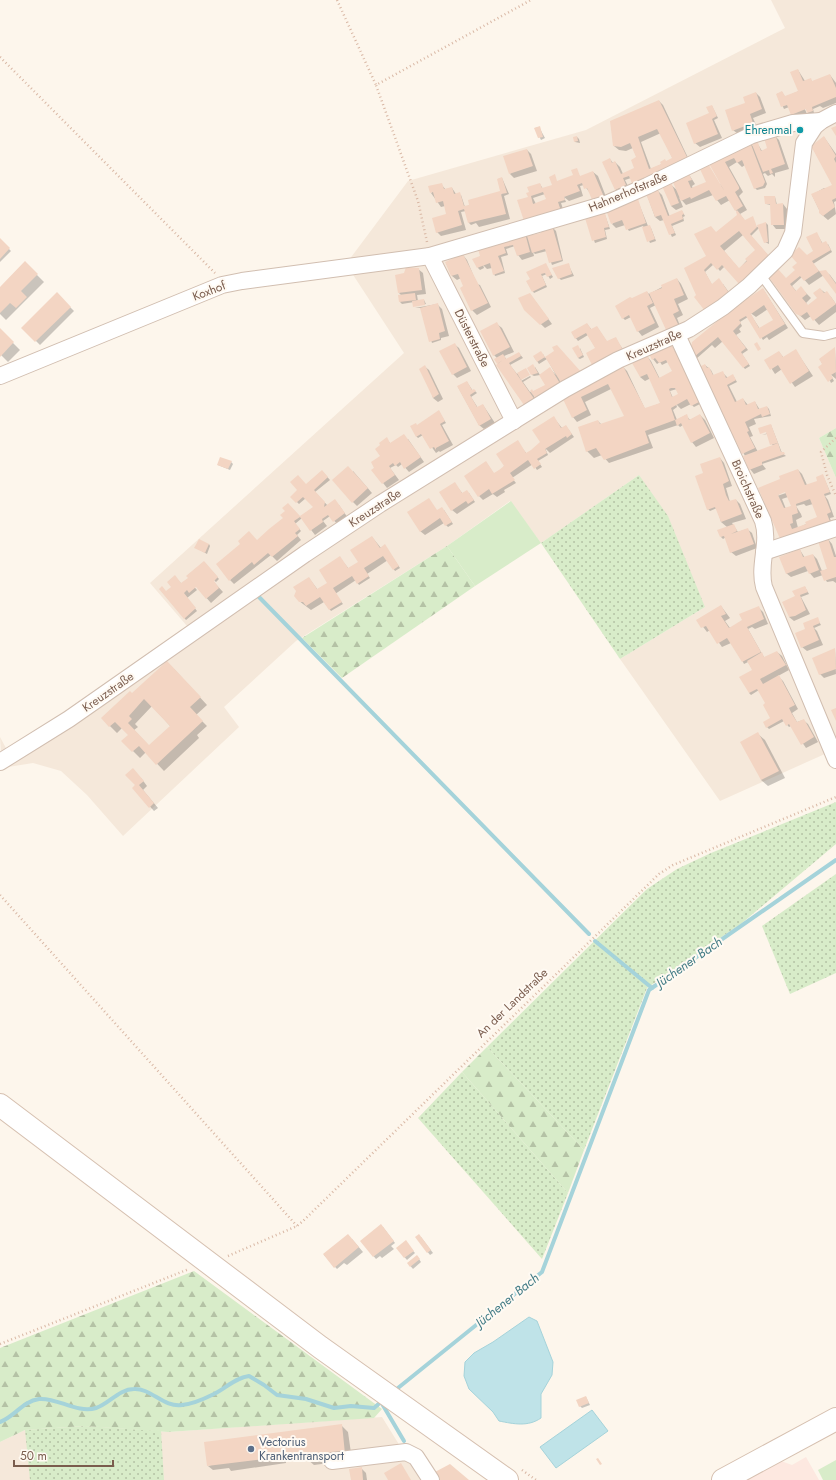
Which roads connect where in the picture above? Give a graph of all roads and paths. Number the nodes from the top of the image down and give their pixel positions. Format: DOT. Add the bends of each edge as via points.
graph roads {
  1 [pos="337,0"];
  2 [pos="531,0"];
  3 [pos="0,57"];
  4 [pos="376,85"];
  5 [pos="836,113"];
  6 [pos="821,121"];
  7 [pos="430,256"];
  8 [pos="761,275"];
  9 [pos="226,284"];
  10 [pos="836,334"];
  11 [pos="677,335"];
  12 [pos="0,376"];
  13 [pos="514,421"];
  14 [pos="836,438"];
  15 [pos="836,496"];
  16 [pos="836,528"];
  17 [pos="764,552"];
  18 [pos="836,760"];
  19 [pos="0,762"];
  20 [pos="836,797"];
  21 [pos="0,895"];
  22 [pos="0,1105"];
  23 [pos="297,1226"];
  24 [pos="215,1260"];
  25 [pos="0,1344"];
  26 [pos="836,1419"];
  27 [pos="332,1461"];
  28 [pos="431,1480"];
  29 [pos="507,1480"];
  30 [pos="723,1480"];
  1 -- 4 [label="path"];
  2 -- 4 [label="path"];
  3 -- 9 [label="path"];
  4 -- 7 [label="path" via="418,202"];
  5 -- 6 [label="street, Kreuzstraße"];
  6 -- 7 [label="street, Hahnerhofstraße" via="792,123 752,135 606,204"];
  6 -- 8 [label="street, Kreuzstraße" via="807,137 802,148 794,224 789,243 779,258"];
  7 -- 9 [label="street, Koxhof"];
  7 -- 13 [label="street, Düsterstraße"];
  8 -- 10 [label="lane" via="803,333 824,336"];
  8 -- 11 [label="street, Kreuzstraße" via="723,307"];
  9 -- 12 [label="street, Koxhof"];
  11 -- 13 [label="street, Kreuzstraße" via="600,370"];
  11 -- 17 [label="street, Broichstraße" via="763,521"];
  13 -- 19 [label="street, Kreuzstraße" via="356,520 74,716"];
  14 -- 15 [label="path" via="821,452"];
  16 -- 17 [label="street"];
  17 -- 18 [label="street, Broichstraße" via="761,571 766,593"];
  20 -- 23 [label="path, An der Landstraße" via="680,862 658,874"];
  21 -- 23 [label="path"];
  22 -- 24 [label="main road"];
  23 -- 24 [label="path, An der Landstraße"];
  24 -- 25 [label="path, An der Landstraße"];
  24 -- 29 [label="main road" via="370,1383"];
  26 -- 30 [label="main road"];
  27 -- 28 [label="street" via="406,1452 416,1457"];
}
